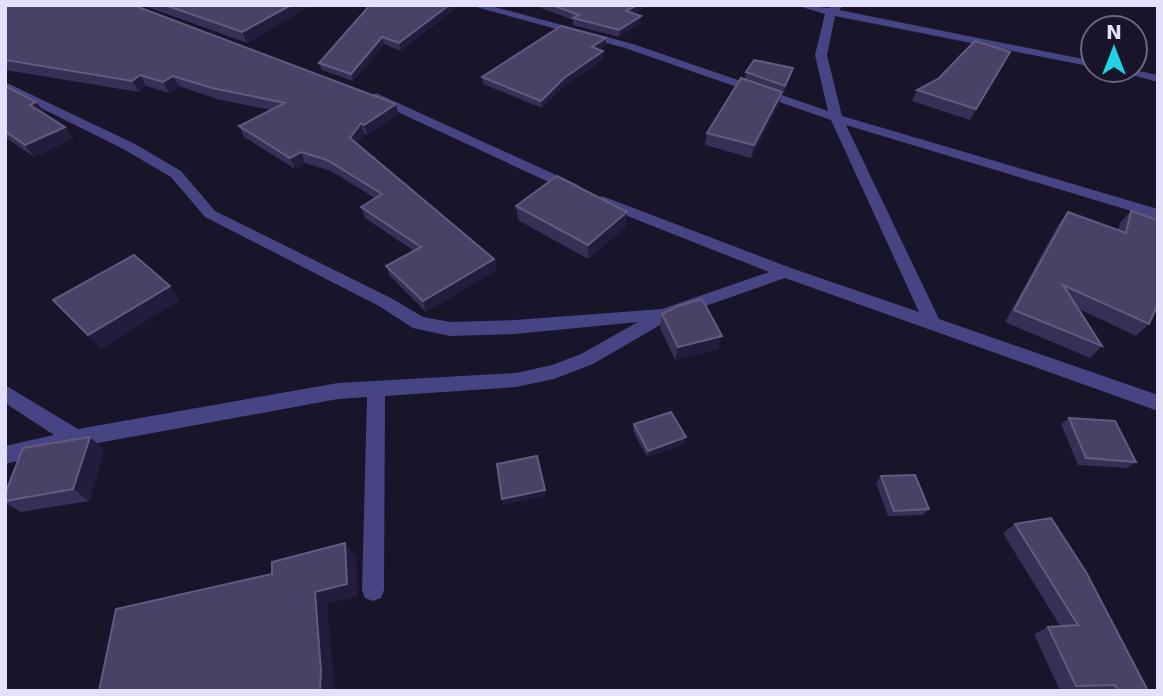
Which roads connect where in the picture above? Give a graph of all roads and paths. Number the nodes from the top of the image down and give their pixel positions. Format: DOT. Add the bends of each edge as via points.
graph roads {
  1 [pos="474,5"];
  2 [pos="800,5"];
  3 [pos="835,9"];
  4 [pos="1079,61"];
  5 [pos="5,85"];
  6 [pos="358,90"];
  7 [pos="836,118"];
  8 [pos="1158,214"];
  9 [pos="785,272"];
  10 [pos="668,313"];
  11 [pos="932,323"];
  12 [pos="376,387"];
  13 [pos="5,393"];
  14 [pos="1158,402"];
  15 [pos="76,438"];
  16 [pos="5,455"];
  17 [pos="373,590"];
  1 -- 7 [label="street" via="639,49"];
  2 -- 3 [label="street"];
  3 -- 4 [label="street"];
  3 -- 7 [label="street" via="821,55"];
  5 -- 10 [label="street" via="176,174 210,214 419,323 450,329 515,327"];
  6 -- 9 [label="street" via="612,206"];
  7 -- 8 [label="street"];
  7 -- 11 [label="street"];
  9 -- 10 [label="street"];
  9 -- 11 [label="street"];
  10 -- 12 [label="street" via="587,359 554,372 516,380"];
  11 -- 14 [label="street"];
  12 -- 15 [label="street"];
  12 -- 17 [label="street"];
  13 -- 15 [label="street"];
  15 -- 16 [label="street"];
}
